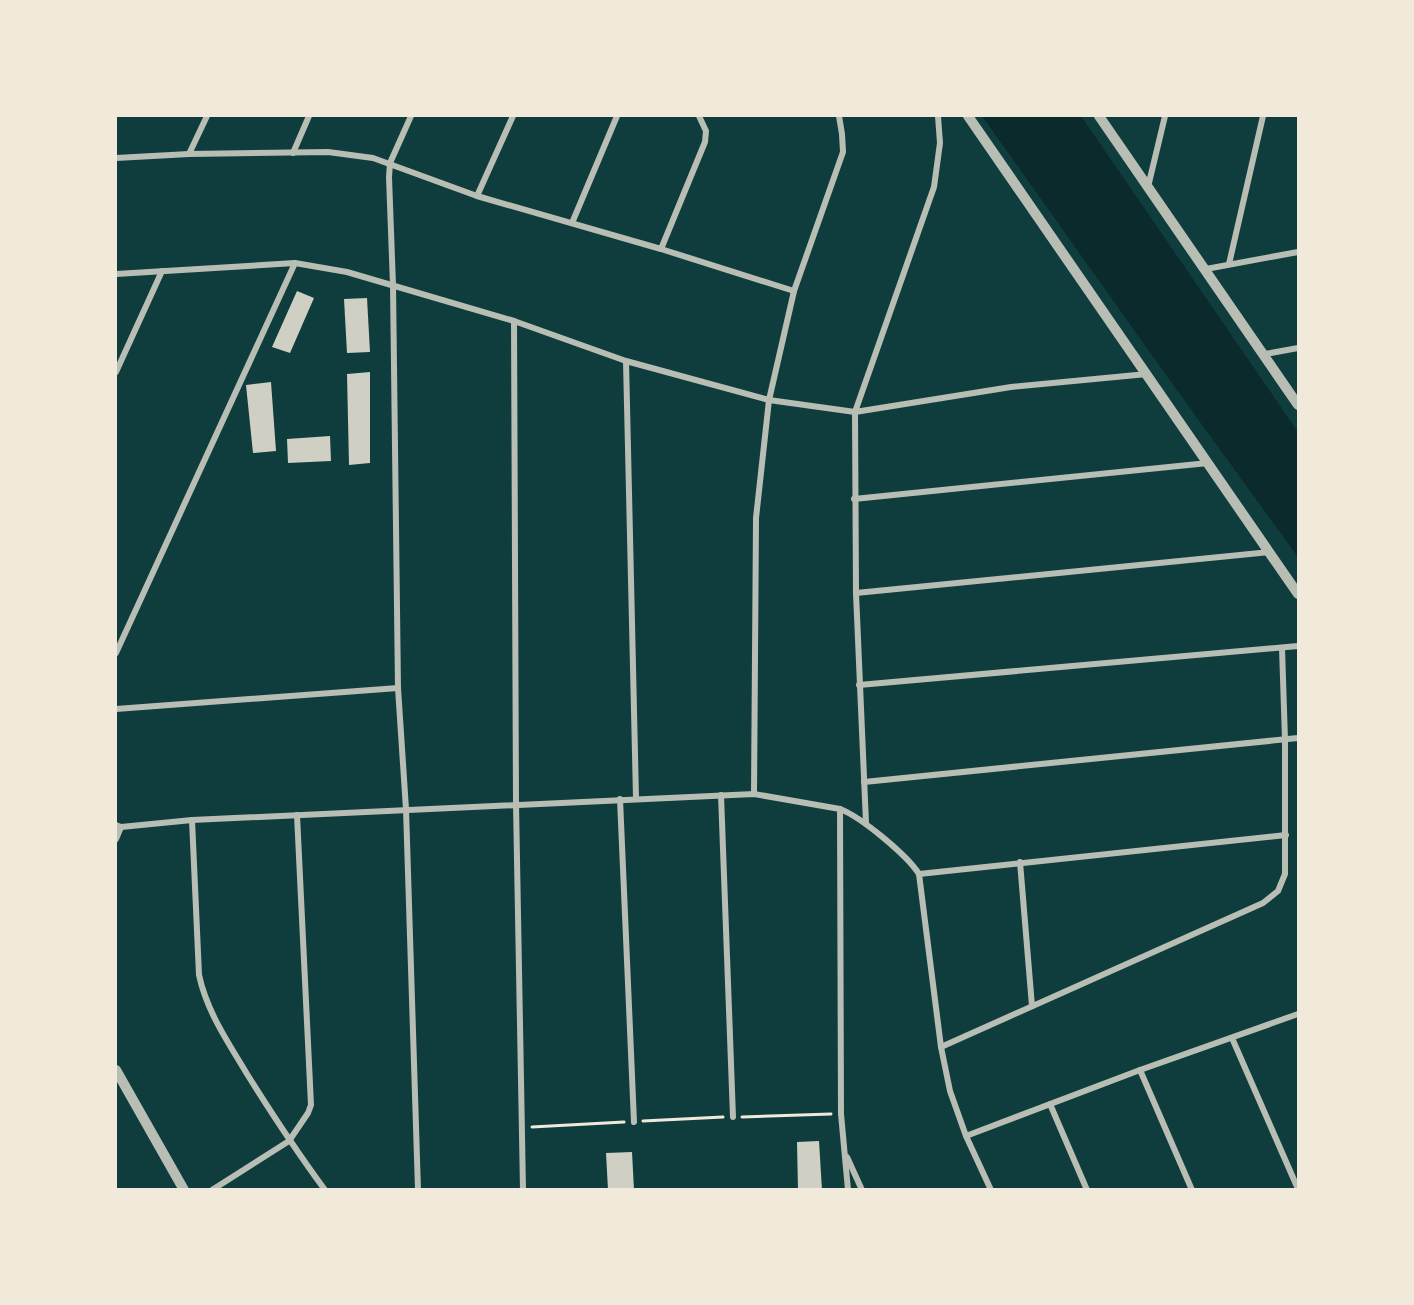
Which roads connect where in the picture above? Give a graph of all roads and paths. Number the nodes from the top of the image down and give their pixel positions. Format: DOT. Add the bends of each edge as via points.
graph roads {
  1 [pos="207,116"];
  2 [pos="309,116"];
  3 [pos="411,116"];
  4 [pos="513,116"];
  5 [pos="617,116"];
  6 [pos="699,116"];
  7 [pos="839,116"];
  8 [pos="938,116"];
  9 [pos="968,116"];
  10 [pos="1099,116"];
  11 [pos="1165,116"];
  12 [pos="1263,116"];
  13 [pos="293,153"];
  14 [pos="189,154"];
  15 [pos="116,158"];
  16 [pos="390,163"];
  17 [pos="1148,188"];
  18 [pos="477,196"];
  19 [pos="572,223"];
  20 [pos="662,249"];
  21 [pos="1299,252"];
  22 [pos="295,263"];
  23 [pos="1229,264"];
  24 [pos="1206,269"];
  25 [pos="162,271"];
  26 [pos="116,274"];
  27 [pos="393,285"];
  28 [pos="794,291"];
  29 [pos="514,321"];
  30 [pos="1299,348"];
  31 [pos="1265,354"];
  32 [pos="626,360"];
  33 [pos="116,372"];
  34 [pos="1148,374"];
  35 [pos="769,400"];
  36 [pos="1299,405"];
  37 [pos="855,412"];
  38 [pos="1208,463"];
  39 [pos="854,499"];
  40 [pos="1270,552"];
  41 [pos="856,593"];
  42 [pos="1299,594"];
  43 [pos="1299,646"];
  44 [pos="1282,648"];
  45 [pos="116,653"];
  46 [pos="859,685"];
  47 [pos="398,688"];
  48 [pos="116,709"];
  49 [pos="1299,738"];
  50 [pos="1285,740"];
  51 [pos="864,782"];
  52 [pos="754,794"];
  53 [pos="721,795"];
  54 [pos="636,798"];
  55 [pos="620,799"];
  56 [pos="516,804"];
  57 [pos="406,809"];
  58 [pos="840,809"];
  59 [pos="297,815"];
  60 [pos="192,820"];
  61 [pos="866,823"];
  62 [pos="118,826"];
  63 [pos="1286,835"];
  64 [pos="116,839"];
  65 [pos="1020,862"];
  66 [pos="919,874"];
  67 [pos="1032,1006"];
  68 [pos="1299,1014"];
  69 [pos="1232,1038"];
  70 [pos="941,1047"];
  71 [pos="116,1070"];
  72 [pos="1140,1070"];
  73 [pos="1050,1104"];
  74 [pos="841,1114"];
  75 [pos="733,1117"];
  76 [pos="634,1122"];
  77 [pos="521,1128"];
  78 [pos="966,1136"];
  79 [pos="289,1141"];
  80 [pos="845,1154"];
  81 [pos="1299,1189"];
  82 [pos="184,1190"];
  83 [pos="212,1190"];
  84 [pos="324,1190"];
  85 [pos="418,1190"];
  86 [pos="524,1190"];
  87 [pos="848,1190"];
  88 [pos="862,1190"];
  89 [pos="991,1190"];
  90 [pos="1087,1190"];
  91 [pos="1192,1190"];
  1 -- 14 [label="street"];
  2 -- 13 [label="street"];
  3 -- 16 [label="street"];
  4 -- 18 [label="street"];
  5 -- 19 [label="street"];
  6 -- 20 [label="street" via="706,131 705,142"];
  7 -- 28 [label="street" via="843,152"];
  8 -- 37 [label="street" via="940,143 934,187"];
  9 -- 34 [label="street"];
  10 -- 17 [label="street"];
  11 -- 17 [label="street"];
  12 -- 23 [label="street"];
  13 -- 14 [label="street"];
  13 -- 16 [label="street" via="351,154"];
  14 -- 15 [label="street"];
  16 -- 18 [label="street"];
  16 -- 27 [label="street"];
  17 -- 24 [label="street"];
  18 -- 19 [label="street"];
  19 -- 20 [label="street"];
  20 -- 28 [label="street"];
  21 -- 23 [label="street"];
  22 -- 25 [label="street"];
  22 -- 27 [label="street"];
  22 -- 45 [label="street"];
  23 -- 24 [label="street"];
  24 -- 31 [label="street"];
  25 -- 26 [label="street"];
  25 -- 33 [label="street"];
  27 -- 29 [label="street"];
  27 -- 47 [label="street"];
  28 -- 35 [label="street"];
  29 -- 32 [label="street"];
  29 -- 56 [label="street"];
  30 -- 31 [label="street"];
  31 -- 36 [label="street"];
  32 -- 35 [label="street"];
  32 -- 54 [label="street"];
  34 -- 37 [label="street" via="1011,387"];
  34 -- 38 [label="street"];
  35 -- 37 [label="street"];
  35 -- 52 [label="street" via="756,518"];
  37 -- 39 [label="street"];
  38 -- 39 [label="street"];
  38 -- 40 [label="street"];
  39 -- 41 [label="street"];
  40 -- 41 [label="street"];
  40 -- 42 [label="street"];
  41 -- 46 [label="street"];
  43 -- 44 [label="street"];
  44 -- 46 [label="street"];
  44 -- 50 [label="street"];
  46 -- 51 [label="street"];
  47 -- 48 [label="street"];
  47 -- 57 [label="street"];
  49 -- 50 [label="street"];
  50 -- 51 [label="street"];
  50 -- 63 [label="street"];
  51 -- 61 [label="street"];
  52 -- 53 [label="street"];
  52 -- 58 [label="street"];
  53 -- 54 [label="street"];
  53 -- 75 [label="street"];
  54 -- 55 [label="street"];
  55 -- 56 [label="street"];
  55 -- 76 [label="street"];
  56 -- 57 [label="street"];
  56 -- 77 [label="street"];
  57 -- 59 [label="street"];
  57 -- 85 [label="street"];
  58 -- 61 [label="street"];
  58 -- 74 [label="street"];
  59 -- 60 [label="street"];
  59 -- 79 [label="street" via="311,1093 308,1113"];
  60 -- 62 [label="street"];
  60 -- 79 [label="street" via="202,990 219,1028"];
  61 -- 66 [label="street"];
  62 -- 64 [label="street"];
  63 -- 65 [label="street"];
  63 -- 67 [label="street" via="1285,874 1278,891 1263,903"];
  65 -- 66 [label="street"];
  65 -- 67 [label="street"];
  66 -- 70 [label="street"];
  67 -- 70 [label="street"];
  68 -- 69 [label="street"];
  69 -- 72 [label="street"];
  69 -- 81 [label="street"];
  70 -- 78 [label="street" via="950,1091"];
  71 -- 82 [label="street"];
  72 -- 73 [label="street"];
  72 -- 91 [label="street"];
  73 -- 78 [label="street"];
  73 -- 90 [label="street"];
  74 -- 75 [label="path"];
  74 -- 80 [label="street"];
  75 -- 76 [label="path"];
  76 -- 77 [label="path"];
  77 -- 86 [label="street"];
  78 -- 89 [label="street"];
  79 -- 83 [label="street"];
  79 -- 84 [label="street"];
  80 -- 87 [label="street"];
  80 -- 88 [label="street"];
}
